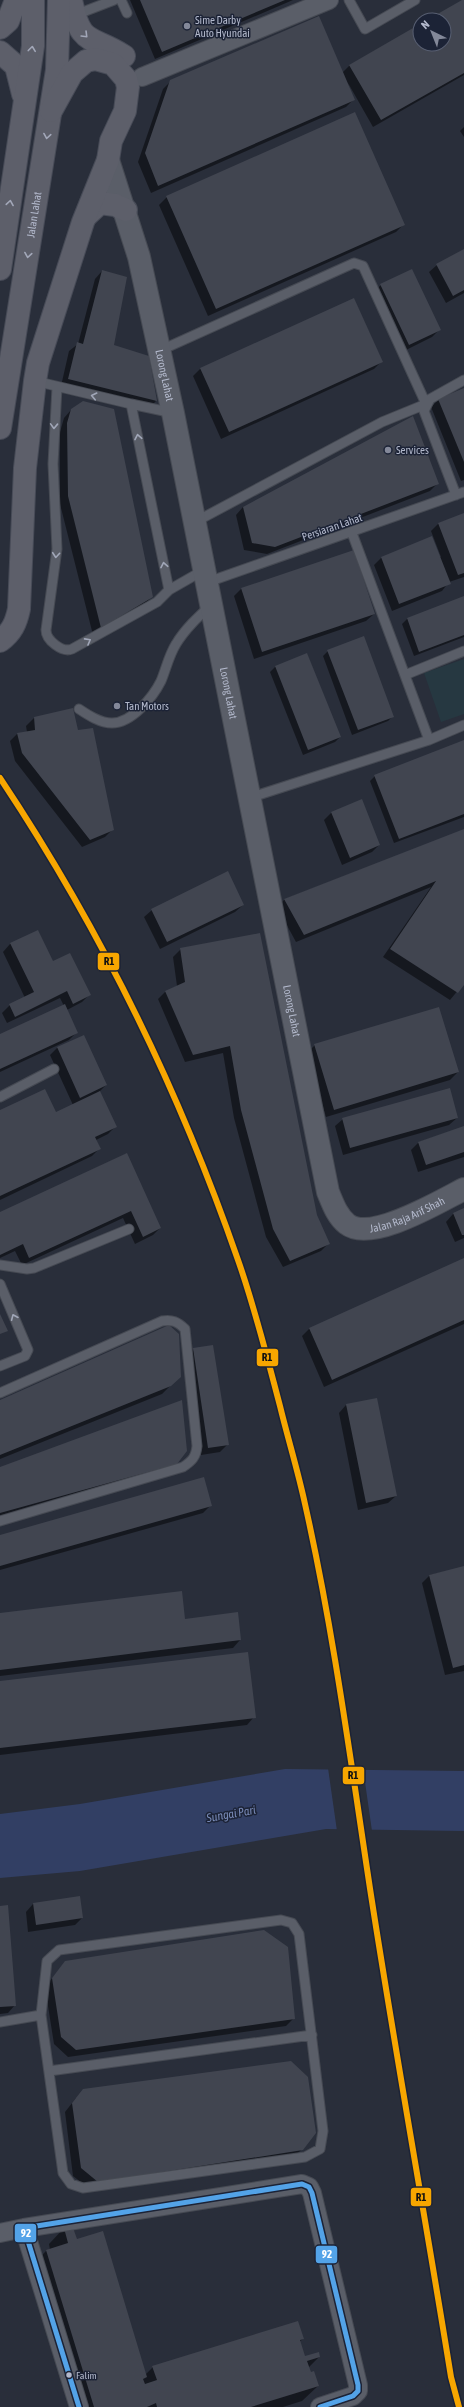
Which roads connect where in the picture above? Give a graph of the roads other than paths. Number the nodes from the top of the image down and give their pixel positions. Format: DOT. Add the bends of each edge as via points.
graph roads {
  1 [pos="16,0"];
  2 [pos="33,0"];
  3 [pos="59,0"];
  4 [pos="114,0"];
  5 [pos="121,0"];
  6 [pos="329,0"];
  7 [pos="349,0"];
  8 [pos="415,0"];
  9 [pos="73,8"];
  10 [pos="127,13"];
  11 [pos="0,28"];
  12 [pos="0,52"];
  13 [pos="142,77"];
  14 [pos="25,103"];
  15 [pos="51,110"];
  16 [pos="108,160"];
  17 [pos="126,210"];
  18 [pos="86,216"];
  19 [pos="0,269"];
  20 [pos="159,352"];
  21 [pos="464,380"];
  22 [pos="34,381"];
  23 [pos="57,387"];
  24 [pos="131,404"];
  25 [pos="426,404"];
  26 [pos="173,413"];
  27 [pos="0,428"];
  28 [pos="460,493"];
  29 [pos="195,522"];
  30 [pos="352,533"];
  31 [pos="206,576"];
  32 [pos="169,590"];
  33 [pos="212,604"];
  34 [pos="0,641"];
  35 [pos="464,651"];
  36 [pos="405,675"];
  37 [pos="79,709"];
  38 [pos="464,725"];
  39 [pos="429,740"];
  40 [pos="249,798"];
  41 [pos="54,1069"];
  42 [pos="0,1097"];
  43 [pos="464,1189"];
  44 [pos="348,1225"];
  45 [pos="129,1229"];
  46 [pos="0,1265"];
  47 [pos="0,1284"];
  48 [pos="0,1366"];
  49 [pos="0,1393"];
  50 [pos="0,1521"];
  51 [pos="41,2014"];
  52 [pos="0,2022"];
  53 [pos="312,2035"];
  54 [pos="49,2071"];
  55 [pos="8,2233"];
  56 [pos="338,2404"];
  57 [pos="79,2407"];
  58 [pos="320,2407"];
  1 -- 11 [label="main road" via="8,21"];
  14 -- 2 [label="main road, one-way" via="33,46"];
  3 -- 15 [label="main road, Jalan Lahat" via="59,39"];
  4 -- 9 [label="lane"];
  5 -- 10 [label="lane"];
  6 -- 13 [label="street"];
  7 -- 8 [label="lane" via="365,29"];
  9 -- 13 [label="main road, one-way" via="80,30 86,37 132,62"];
  12 -- 14 [label="main road" via="16,66"];
  13 -- 16 [label="main road" via="141,100 136,115 123,146"];
  19 -- 14 [label="main road, one-way"];
  15 -- 16 [label="main road" via="78,66 95,59 113,64 126,78 128,87 124,111 112,141"];
  15 -- 27 [label="main road, Jalan Lahat, one-way"];
  16 -- 17 [label="street, Lorong Lahat"];
  16 -- 18 [label="main road"];
  17 -- 18 [label="main road" via="100,203"];
  17 -- 20 [label="street, Lorong Lahat" via="139,257"];
  18 -- 22 [label="main road"];
  20 -- 25 [label="lane" via="354,263 363,266"];
  20 -- 26 [label="street, Lorong Lahat"];
  21 -- 25 [label="lane" via="430,399"];
  22 -- 23 [label="lane"];
  22 -- 34 [label="main road" via="25,468 19,609 15,624 9,634"];
  24 -- 23 [label="lane, one-way"];
  23 -- 32 [label="lane, Persiaran Lahat, one-way" via="53,457 57,549 46,630 48,637 62,649 72,650 157,602"];
  24 -- 26 [label="lane"];
  32 -- 24 [label="lane, one-way"];
  25 -- 28 [label="lane" via="424,411"];
  25 -- 29 [label="lane" via="382,422"];
  26 -- 29 [label="street, Lorong Lahat"];
  28 -- 30 [label="lane, Persiaran Lahat"];
  29 -- 31 [label="street, Lorong Lahat"];
  30 -- 31 [label="lane, Persiaran Lahat"];
  30 -- 36 [label="lane"];
  31 -- 32 [label="lane, Persiaran Lahat"];
  31 -- 33 [label="street, Lorong Lahat"];
  33 -- 37 [label="lane" via="184,631 161,681 148,702 125,719 112,723 91,717"];
  33 -- 40 [label="street, Lorong Lahat"];
  35 -- 36 [label="lane"];
  36 -- 39 [label="lane"];
  38 -- 39 [label="lane"];
  39 -- 40 [label="lane"];
  40 -- 44 [label="street, Lorong Lahat" via="328,1192 338,1215"];
  41 -- 42 [label="lane"];
  43 -- 44 [label="street, Jalan Raja Arif Shah" via="388,1225 361,1230"];
  45 -- 46 [label="lane" via="34,1268"];
  48 -- 47 [label="lane, one-way" via="25,1356 28,1350"];
  49 -- 50 [label="lane" via="162,1321 178,1322 185,1329 197,1446 196,1455 183,1467"];
  51 -- 52 [label="lane"];
  51 -- 53 [label="lane" via="47,1962 51,1955 59,1950 281,1920 292,1923 299,1934"];
  51 -- 54 [label="lane"];
  53 -- 54 [label="lane"];
  53 -- 54 [label="lane" via="324,2131 320,2149 305,2157 83,2188 71,2184 63,2174"];
  55 -- 56 [label="street" via="302,2184 309,2186 358,2385 358,2391 353,2396"];
  55 -- 57 [label="street"];
  56 -- 58 [label="street"];
}
